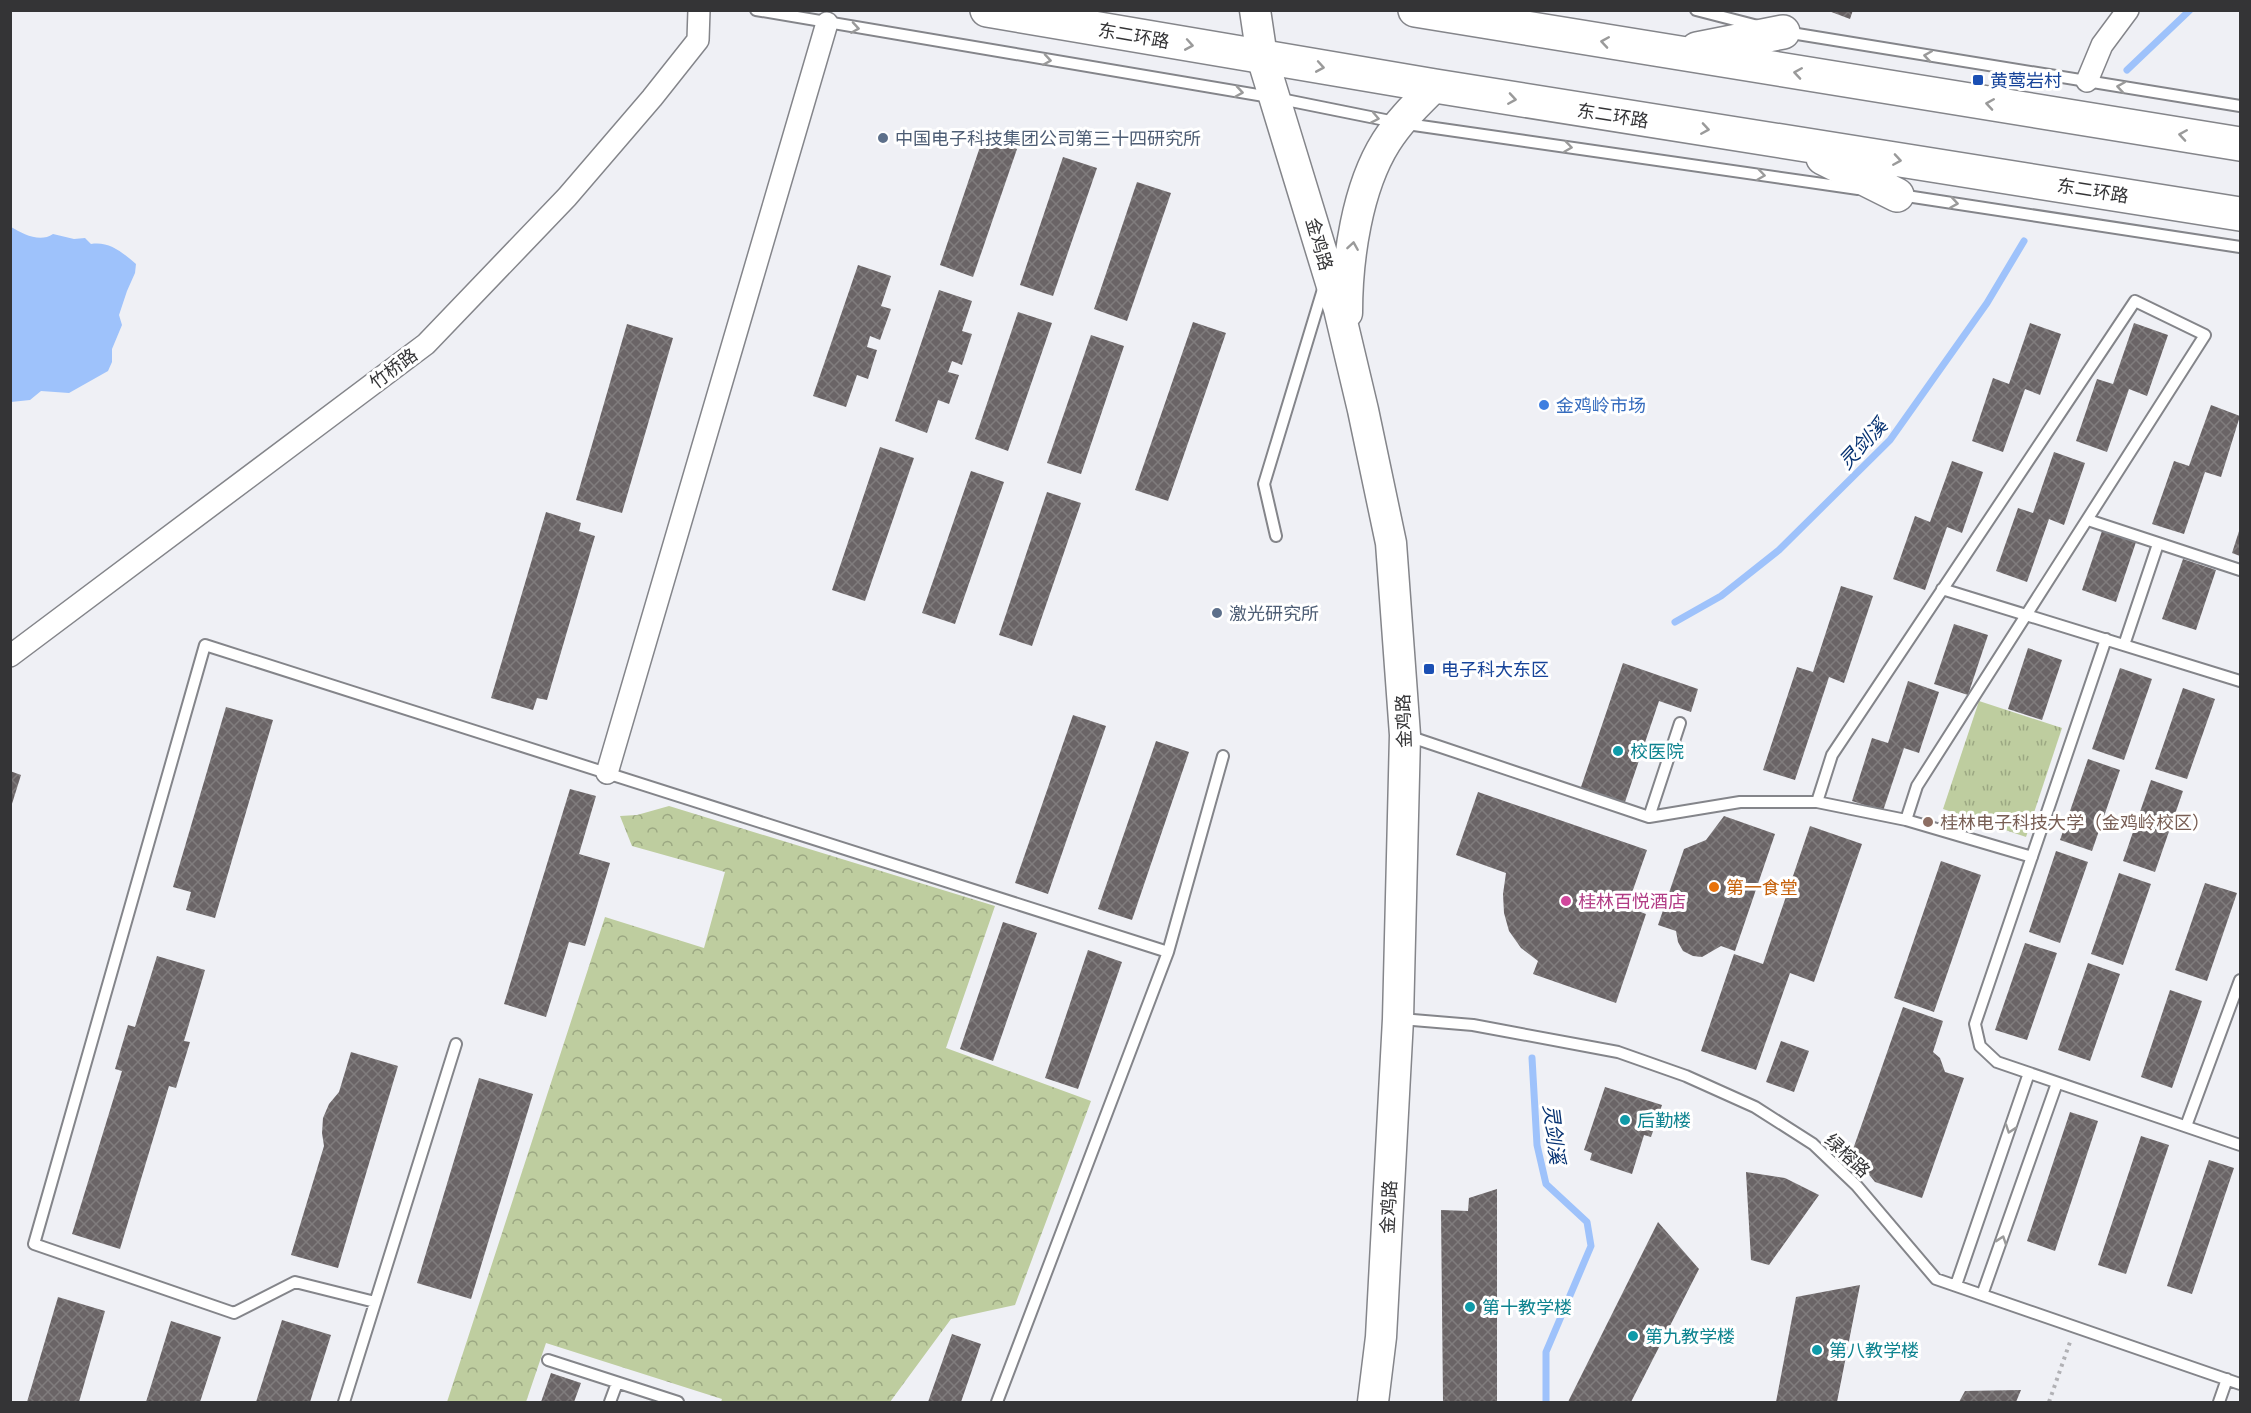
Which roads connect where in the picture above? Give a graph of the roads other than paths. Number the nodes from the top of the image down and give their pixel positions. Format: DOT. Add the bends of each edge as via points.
graph roads {
  1 [pos="699,10"];
  2 [pos="756,10"];
  3 [pos="987,10"];
  4 [pos="1232,10"];
  5 [pos="1255,10"];
  6 [pos="1415,10"];
  7 [pos="1696,10"];
  8 [pos="2128,10"];
  9 [pos="827,23"];
  10 [pos="1784,32"];
  11 [pos="1676,54"];
  12 [pos="1262,57"];
  13 [pos="2087,81"];
  14 [pos="1435,86"];
  15 [pos="1276,98"];
  16 [pos="2241,106"];
  17 [pos="1400,123"];
  18 [pos="1792,143"];
  19 [pos="2241,144"];
  20 [pos="1897,195"];
  21 [pos="2241,214"];
  22 [pos="2241,246"];
  23 [pos="1328,274"];
  24 [pos="1348,346"];
  25 [pos="2088,520"];
  26 [pos="1276,536"];
  27 [pos="2158,544"];
  28 [pos="2241,570"];
  29 [pos="1942,589"];
  30 [pos="2027,616"];
  31 [pos="2106,639"];
  32 [pos="2124,645"];
  33 [pos="10,656"];
  34 [pos="2241,681"];
  35 [pos="1680,723"];
  36 [pos="1405,735"];
  37 [pos="1223,756"];
  38 [pos="607,773"];
  39 [pos="1817,802"];
  40 [pos="1649,817"];
  41 [pos="1906,820"];
  42 [pos="2032,857"];
  43 [pos="1168,952"];
  44 [pos="2241,980"];
  45 [pos="1398,1019"];
  46 [pos="456,1044"];
  47 [pos="2029,1073"];
  48 [pos="2057,1083"];
  49 [pos="2186,1126"];
  50 [pos="2241,1145"];
  51 [pos="1956,1285"];
  52 [pos="1983,1295"];
  53 [pos="375,1302"];
  54 [pos="548,1360"];
  55 [pos="2227,1379"];
  56 [pos="617,1383"];
  57 [pos="2241,1384"];
  58 [pos="344,1402"];
  59 [pos="610,1402"];
  60 [pos="678,1402"];
  61 [pos="998,1402"];
  62 [pos="1374,1402"];
  63 [pos="2219,1402"];
  1 -- 33 [label="street, 竹桥路" via="698,40 652,98 567,197 426,344"];
  2 -- 9 [label="lane"];
  3 -- 12 [label="main road, 东二环路, one-way"];
  4 -- 12 [label="main road"];
  5 -- 12 [label="main road"];
  11 -- 6 [label="main road, one-way"];
  7 -- 10 [label="lane"];
  8 -- 13 [label="street" via="2102,45"];
  9 -- 15 [label="lane, one-way"];
  9 -- 38 [label="street"];
  10 -- 11 [label="main road"];
  13 -- 10 [label="lane, one-way"];
  19 -- 11 [label="main road, one-way"];
  12 -- 14 [label="main road, 东二环路, one-way"];
  12 -- 15 [label="main road, 金鸡路"];
  16 -- 13 [label="lane, one-way"];
  14 -- 17 [label="main road"];
  14 -- 18 [label="main road, 东二环路, one-way"];
  15 -- 17 [label="lane, one-way"];
  15 -- 23 [label="main road, 金鸡路"];
  17 -- 20 [label="lane, one-way"];
  24 -- 17 [label="main road, one-way" via="1347,293 1359,213 1375,164"];
  18 -- 20 [label="main road"];
  18 -- 21 [label="main road, 东二环路, one-way"];
  20 -- 22 [label="lane, one-way"];
  23 -- 24 [label="main road, 金鸡路"];
  23 -- 26 [label="lane" via="1264,484"];
  24 -- 36 [label="main road, 金鸡路" via="1392,543"];
  25 -- 27 [label="lane"];
  25 -- 29 [label="lane" via="2205,335 2135,301"];
  25 -- 30 [label="lane"];
  27 -- 28 [label="lane"];
  27 -- 32 [label="lane"];
  29 -- 30 [label="lane"];
  29 -- 39 [label="lane" via="1832,754"];
  30 -- 31 [label="lane"];
  30 -- 41 [label="lane" via="1917,786"];
  31 -- 32 [label="lane"];
  31 -- 42 [label="lane"];
  32 -- 34 [label="lane"];
  35 -- 40 [label="lane"];
  36 -- 40 [label="lane"];
  36 -- 45 [label="main road, 金鸡路"];
  37 -- 43 [label="lane"];
  38 -- 43 [label="lane"];
  38 -- 53 [label="lane" via="205,645 34,1244 234,1313 295,1282"];
  39 -- 40 [label="lane" via="1740,802"];
  39 -- 41 [label="lane"];
  41 -- 42 [label="lane"];
  42 -- 47 [label="lane" via="1975,1024 1980,1046 1997,1062"];
  43 -- 61 [label="lane"];
  44 -- 49 [label="lane"];
  45 -- 51 [label="lane, 绿榕路" via="1473,1025 1618,1052 1686,1076 1755,1107 1813,1144 1857,1186 1936,1279"];
  45 -- 62 [label="main road, 金鸡路"];
  46 -- 53 [label="lane"];
  47 -- 48 [label="lane"];
  47 -- 51 [label="lane, one-way"];
  48 -- 49 [label="lane"];
  52 -- 48 [label="lane, one-way"];
  49 -- 50 [label="lane"];
  51 -- 52 [label="lane, 绿榕路"];
  52 -- 55 [label="lane, 绿榕路"];
  53 -- 58 [label="lane"];
  54 -- 56 [label="lane"];
  55 -- 57 [label="lane, 绿榕路"];
  55 -- 63 [label="lane"];
  56 -- 59 [label="lane"];
  56 -- 60 [label="lane"];
}
